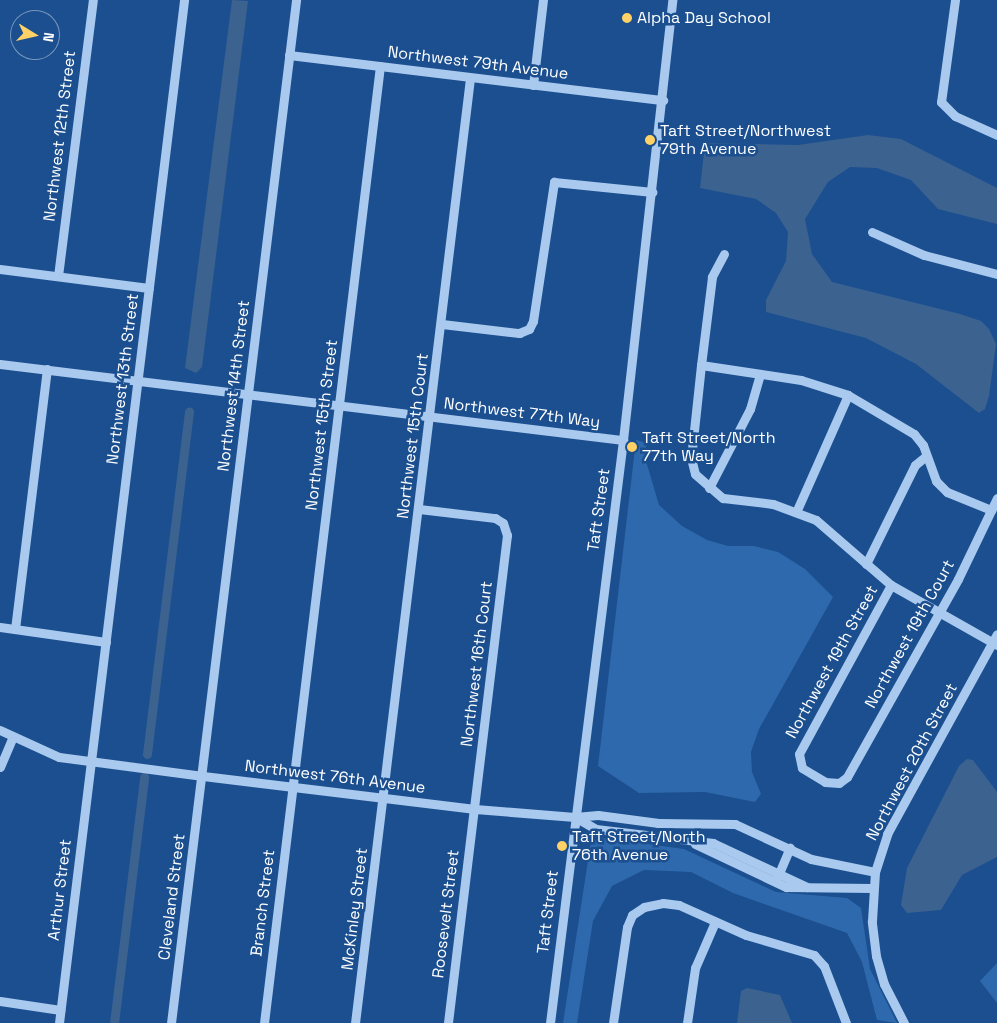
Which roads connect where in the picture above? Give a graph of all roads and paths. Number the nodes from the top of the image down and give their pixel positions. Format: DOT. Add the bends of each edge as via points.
graph roads {
  1 [pos="93,0"];
  2 [pos="184,0"];
  3 [pos="296,0"];
  4 [pos="543,0"];
  5 [pos="672,0"];
  6 [pos="955,0"];
  7 [pos="289,55"];
  8 [pos="380,66"];
  9 [pos="470,78"];
  10 [pos="533,85"];
  11 [pos="663,100"];
  12 [pos="997,135"];
  13 [pos="652,192"];
  14 [pos="872,232"];
  15 [pos="724,254"];
  16 [pos="0,269"];
  17 [pos="997,274"];
  18 [pos="58,276"];
  19 [pos="149,288"];
  20 [pos="442,324"];
  21 [pos="0,364"];
  22 [pos="700,366"];
  23 [pos="47,369"];
  24 [pos="760,374"];
  25 [pos="138,380"];
  26 [pos="248,394"];
  27 [pos="848,395"];
  28 [pos="340,406"];
  29 [pos="430,417"];
  30 [pos="623,440"];
  31 [pos="925,457"];
  32 [pos="709,488"];
  33 [pos="997,498"];
  34 [pos="419,509"];
  35 [pos="797,510"];
  36 [pos="991,510"];
  37 [pos="866,564"];
  38 [pos="891,585"];
  39 [pos="939,612"];
  40 [pos="0,627"];
  41 [pos="15,629"];
  42 [pos="996,640"];
  43 [pos="106,642"];
  44 [pos="0,730"];
  45 [pos="14,737"];
  46 [pos="92,761"];
  47 [pos="0,766"];
  48 [pos="203,776"];
  49 [pos="843,781"];
  50 [pos="293,787"];
  51 [pos="385,798"];
  52 [pos="475,809"];
  53 [pos="575,817"];
  54 [pos="689,841"];
  55 [pos="790,848"];
  56 [pos="779,872"];
  57 [pos="875,872"];
  58 [pos="775,882"];
  59 [pos="807,887"];
  60 [pos="872,888"];
  61 [pos="715,922"];
  62 [pos="0,1001"];
  63 [pos="60,1010"];
  64 [pos="59,1023"];
  65 [pos="171,1023"];
  66 [pos="264,1023"];
  67 [pos="356,1023"];
  68 [pos="448,1023"];
  69 [pos="550,1023"];
  70 [pos="613,1023"];
  71 [pos="687,1023"];
  72 [pos="846,1023"];
  73 [pos="904,1023"];
  1 -- 18 [label="street, Northwest 12th Street"];
  2 -- 19 [label="street, Northwest 13th Street"];
  3 -- 7 [label="street, Northwest 14th Street"];
  4 -- 10 [label="street"];
  5 -- 11 [label="street, Taft Street"];
  6 -- 12 [label="street" via="942,102 963,120"];
  7 -- 8 [label="street, Northwest 79th Avenue"];
  7 -- 26 [label="street, Northwest 14th Street"];
  8 -- 9 [label="street, Northwest 79th Avenue"];
  8 -- 28 [label="street, Northwest 15th Street"];
  9 -- 10 [label="street, Northwest 79th Avenue"];
  9 -- 20 [label="street, Northwest 15th Court"];
  10 -- 11 [label="street, Northwest 79th Avenue"];
  11 -- 13 [label="street, Taft Street"];
  13 -- 20 [label="street" via="554,182 533,321 529,329 519,333"];
  13 -- 30 [label="street, Taft Street"];
  14 -- 17 [label="street" via="932,258"];
  15 -- 22 [label="street" via="712,277"];
  16 -- 18 [label="street"];
  18 -- 19 [label="street"];
  19 -- 25 [label="street, Northwest 13th Street"];
  20 -- 29 [label="street, Northwest 15th Court"];
  21 -- 23 [label="street, Northwest 77th Way"];
  22 -- 24 [label="street"];
  22 -- 32 [label="street" via="691,458 695,474"];
  23 -- 25 [label="street, Northwest 77th Way"];
  23 -- 41 [label="street"];
  24 -- 27 [label="street" via="801,380"];
  24 -- 32 [label="street" via="750,409"];
  25 -- 26 [label="street, Northwest 77th Way"];
  25 -- 43 [label="street, Northwest 13th Street"];
  26 -- 28 [label="street, Northwest 77th Way"];
  26 -- 48 [label="street, Northwest 14th Street"];
  27 -- 31 [label="street" via="914,434 923,445"];
  27 -- 35 [label="street"];
  28 -- 29 [label="street, Northwest 77th Way"];
  28 -- 50 [label="street, Northwest 15th Street"];
  29 -- 30 [label="street, Northwest 77th Way"];
  29 -- 34 [label="street, Northwest 15th Court"];
  30 -- 53 [label="street, Taft Street"];
  31 -- 36 [label="street" via="936,481 947,492"];
  31 -- 37 [label="street" via="914,465"];
  32 -- 35 [label="street" via="733,500"];
  33 -- 36 [label="street, Northwest 19th Court"];
  34 -- 51 [label="street, Northwest 15th Court"];
  34 -- 52 [label="street, Northwest 16th Court" via="503,523 507,535"];
  35 -- 37 [label="street" via="836,535"];
  36 -- 39 [label="street, Northwest 19th Court"];
  37 -- 38 [label="street"];
  38 -- 39 [label="street"];
  38 -- 49 [label="street, Northwest 19th Street" via="799,754 807,772 832,784"];
  39 -- 42 [label="street"];
  39 -- 49 [label="street, Northwest 19th Court"];
  40 -- 41 [label="street"];
  41 -- 43 [label="street"];
  42 -- 57 [label="street, Northwest 20th Street" via="887,834"];
  43 -- 46 [label="street, Northwest 13th Street"];
  44 -- 45 [label="street, Northwest 76th Avenue"];
  45 -- 46 [label="street, Northwest 76th Avenue" via="59,757"];
  45 -- 47 [label="street"];
  46 -- 48 [label="street, Northwest 76th Avenue"];
  46 -- 63 [label="street, Arthur Street"];
  48 -- 50 [label="street, Northwest 76th Avenue"];
  48 -- 65 [label="street, Cleveland Street"];
  50 -- 51 [label="street, Northwest 76th Avenue"];
  50 -- 66 [label="street, Branch Street"];
  51 -- 52 [label="street, Northwest 76th Avenue"];
  51 -- 67 [label="street, McKinley Street"];
  52 -- 53 [label="street, Northwest 76th Avenue"];
  52 -- 68 [label="street, Roosevelt Street"];
  53 -- 54 [label="street, Northwest 76th Avenue" via="596,829"];
  53 -- 55 [label="street, Northwest 76th Avenue" via="598,815 658,824 728,823 754,830"];
  53 -- 69 [label="street, Taft Street"];
  54 -- 56 [label="street, Northwest 76th Avenue" via="714,842"];
  54 -- 58 [label="street, Northwest 76th Avenue"];
  55 -- 56 [label="street"];
  55 -- 57 [label="street, Northwest 76th Avenue" via="834,866"];
  56 -- 58 [label="street"];
  56 -- 59 [label="street, Northwest 76th Avenue"];
  57 -- 60 [label="street, Northwest 20th Street"];
  58 -- 59 [label="street, Northwest 76th Avenue" via="786,887"];
  59 -- 60 [label="street, Northwest 76th Avenue"];
  60 -- 73 [label="street, Northwest 20th Street" via="876,956 884,984"];
  61 -- 70 [label="street" via="679,905 644,906 632,915 627,927"];
  61 -- 71 [label="street" via="695,968"];
  61 -- 72 [label="street" via="814,955 824,966"];
  62 -- 63 [label="street"];
  63 -- 64 [label="street, Arthur Street"];
}
